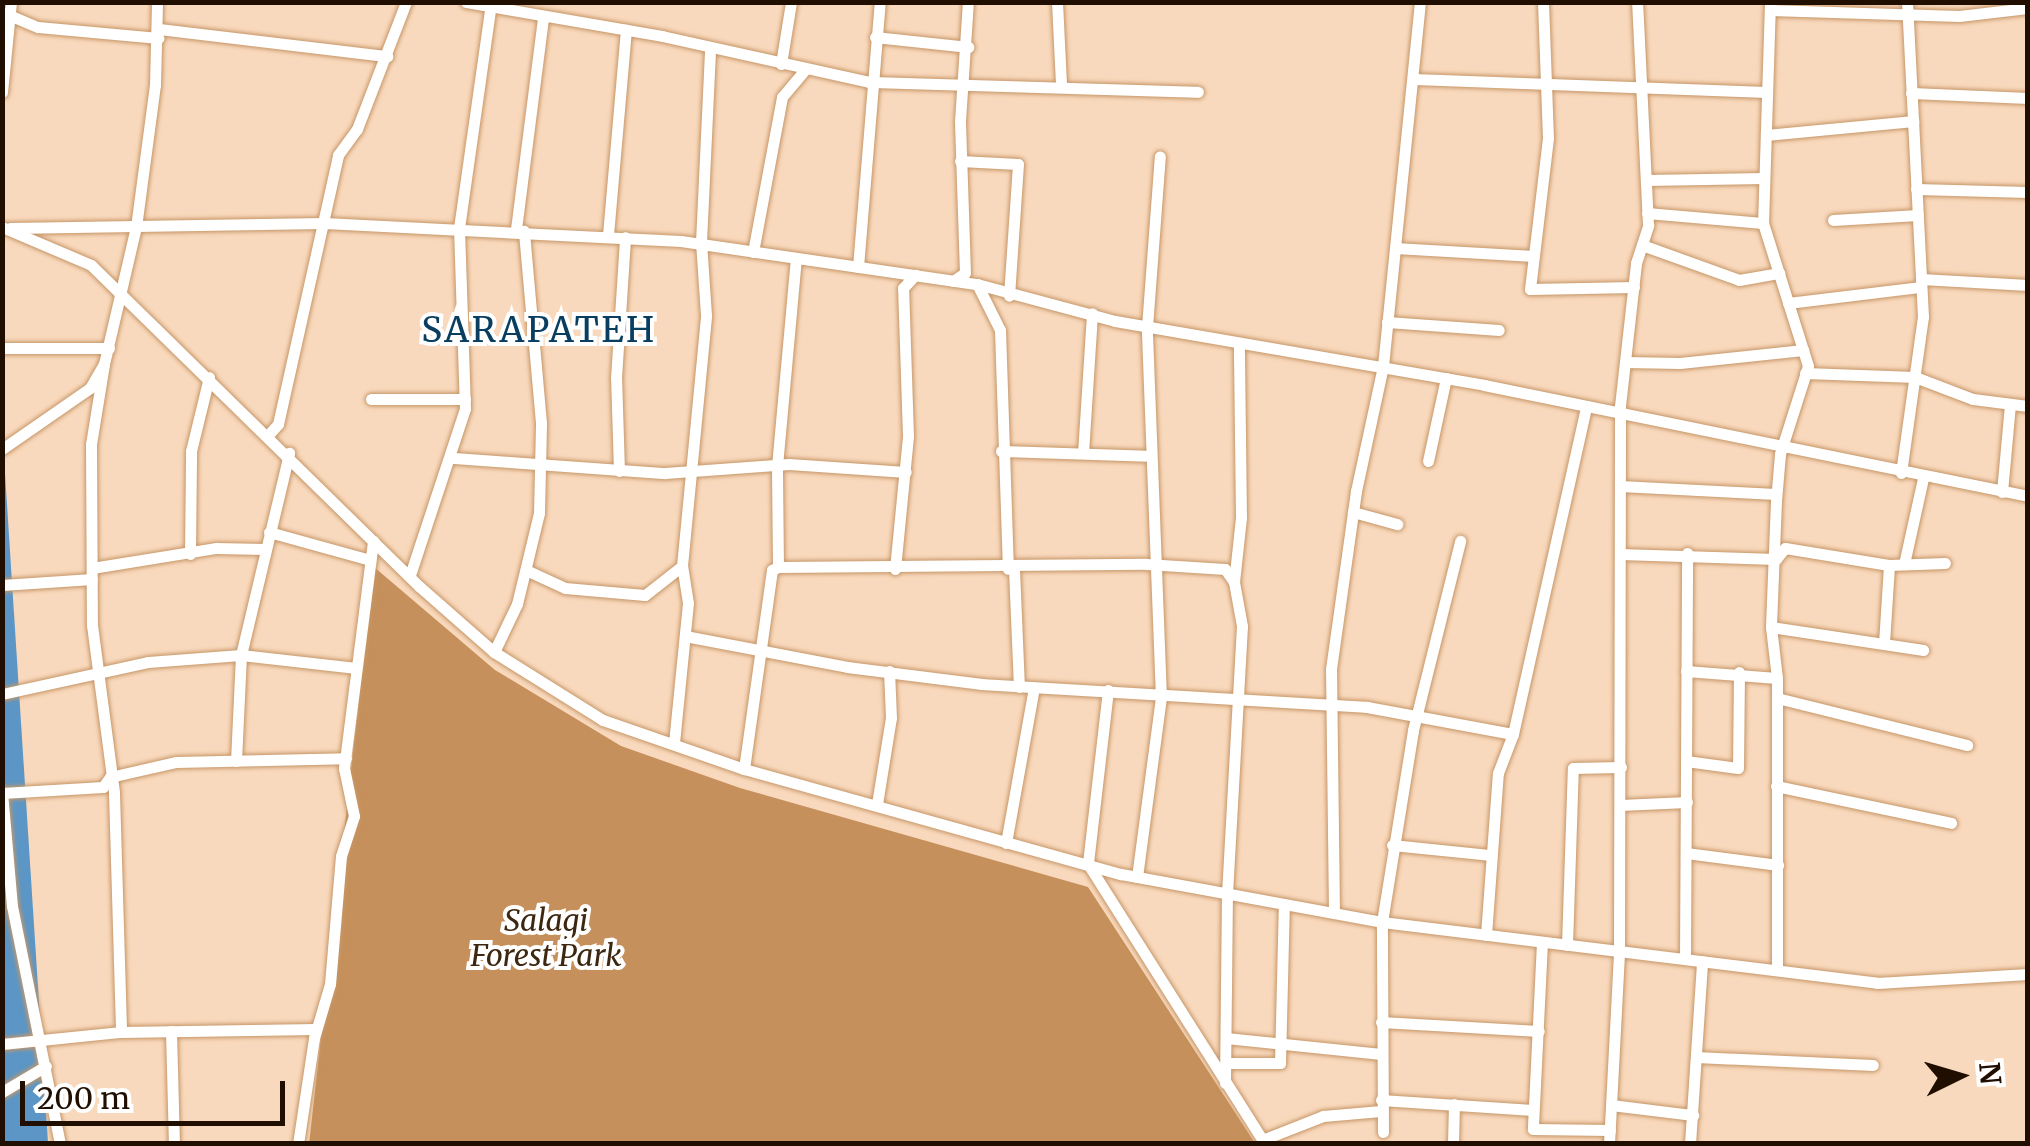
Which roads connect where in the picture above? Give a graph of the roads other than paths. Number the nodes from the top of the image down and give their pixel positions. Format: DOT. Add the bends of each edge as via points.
graph roads {
  1 [pos="11,2"];
  2 [pos="157,2"];
  3 [pos="406,2"];
  4 [pos="466,2"];
  5 [pos="791,2"];
  6 [pos="880,2"];
  7 [pos="968,2"];
  8 [pos="1057,2"];
  9 [pos="1435,2"];
  10 [pos="1542,2"];
  11 [pos="1636,2"];
  12 [pos="1420,3"];
  13 [pos="1770,6"];
  14 [pos="2028,8"];
  15 [pos="490,9"];
  16 [pos="1907,9"];
  17 [pos="7,14"];
  18 [pos="543,17"];
  19 [pos="626,30"];
  20 [pos="159,33"];
  21 [pos="875,37"];
  22 [pos="968,47"];
  23 [pos="710,48"];
  24 [pos="387,56"];
  25 [pos="780,64"];
  26 [pos="805,70"];
  27 [pos="1414,79"];
  28 [pos="869,82"];
  29 [pos="1061,85"];
  30 [pos="966,86"];
  31 [pos="1549,88"];
  32 [pos="1639,90"];
  33 [pos="2,92"];
  34 [pos="1198,92"];
  35 [pos="1766,92"];
  36 [pos="1911,94"];
  37 [pos="2028,98"];
  38 [pos="1913,121"];
  39 [pos="1766,135"];
  40 [pos="1160,156"];
  41 [pos="960,161"];
  42 [pos="1764,178"];
  43 [pos="1646,180"];
  44 [pos="1916,189"];
  45 [pos="2028,192"];
  46 [pos="1647,214"];
  47 [pos="1918,214"];
  48 [pos="1833,220"];
  49 [pos="324,223"];
  50 [pos="1763,224"];
  51 [pos="136,227"];
  52 [pos="4,228"];
  53 [pos="460,228"];
  54 [pos="520,230"];
  55 [pos="608,235"];
  56 [pos="625,237"];
  57 [pos="1642,245"];
  58 [pos="704,246"];
  59 [pos="1395,248"];
  60 [pos="753,252"];
  61 [pos="1534,256"];
  62 [pos="796,258"];
  63 [pos="858,267"];
  64 [pos="1779,273"];
  65 [pos="915,276"];
  66 [pos="953,281"];
  67 [pos="1921,283"];
  68 [pos="978,284"];
  69 [pos="2028,284"];
  70 [pos="1634,287"];
  71 [pos="123,296"];
  72 [pos="1009,296"];
  73 [pos="1788,303"];
  74 [pos="1092,313"];
  75 [pos="1388,322"];
  76 [pos="1147,326"];
  77 [pos="1499,330"];
  78 [pos="1240,343"];
  79 [pos="2,348"];
  80 [pos="109,348"];
  81 [pos="1803,350"];
  82 [pos="1625,362"];
  83 [pos="104,364"];
  84 [pos="1383,366"];
  85 [pos="1806,373"];
  86 [pos="209,377"];
  87 [pos="1915,377"];
  88 [pos="1446,378"];
  89 [pos="371,399"];
  90 [pos="465,400"];
  91 [pos="2010,404"];
  92 [pos="2028,406"];
  93 [pos="1586,408"];
  94 [pos="1620,415"];
  95 [pos="269,434"];
  96 [pos="1782,448"];
  97 [pos="2,449"];
  98 [pos="1002,451"];
  99 [pos="1082,452"];
  100 [pos="289,453"];
  101 [pos="1149,456"];
  102 [pos="454,458"];
  103 [pos="1428,461"];
  104 [pos="542,466"];
  105 [pos="777,466"];
  106 [pos="619,470"];
  107 [pos="692,471"];
  108 [pos="906,472"];
  109 [pos="1901,473"];
  110 [pos="1923,478"];
  111 [pos="1620,486"];
  112 [pos="2002,492"];
  113 [pos="1776,494"];
  114 [pos="2028,496"];
  115 [pos="1353,512"];
  116 [pos="1397,524"];
  117 [pos="270,532"];
  118 [pos="373,541"];
  119 [pos="1460,542"];
  120 [pos="265,550"];
  121 [pos="1687,553"];
  122 [pos="190,554"];
  123 [pos="1620,554"];
  124 [pos="1776,559"];
  125 [pos="370,560"];
  126 [pos="1945,563"];
  127 [pos="1904,564"];
  128 [pos="1156,565"];
  129 [pos="1889,565"];
  130 [pos="682,566"];
  131 [pos="778,567"];
  132 [pos="895,569"];
  133 [pos="1011,569"];
  134 [pos="526,570"];
  135 [pos="92,573"];
  136 [pos="410,575"];
  137 [pos="1234,582"];
  138 [pos="2,585"];
  139 [pos="1771,627"];
  140 [pos="684,636"];
  141 [pos="1884,643"];
  142 [pos="1923,650"];
  143 [pos="494,652"];
  144 [pos="758,652"];
  145 [pos="241,655"];
  146 [pos="100,668"];
  147 [pos="356,668"];
  148 [pos="1686,670"];
  149 [pos="889,671"];
  150 [pos="1739,672"];
  151 [pos="1777,678"];
  152 [pos="1020,687"];
  153 [pos="1034,687"];
  154 [pos="1108,690"];
  155 [pos="2,694"];
  156 [pos="1160,698"];
  157 [pos="1777,698"];
  158 [pos="1239,703"];
  159 [pos="1331,707"];
  160 [pos="1419,713"];
  161 [pos="1512,734"];
  162 [pos="674,742"];
  163 [pos="1967,745"];
  164 [pos="346,758"];
  165 [pos="236,761"];
  166 [pos="1686,761"];
  167 [pos="1620,766"];
  168 [pos="744,769"];
  169 [pos="110,777"];
  170 [pos="1776,786"];
  171 [pos="3,793"];
  172 [pos="1687,802"];
  173 [pos="877,804"];
  174 [pos="1620,805"];
  175 [pos="1950,823"];
  176 [pos="1006,842"];
  177 [pos="1392,845"];
  178 [pos="1686,853"];
  179 [pos="1491,855"];
  180 [pos="1088,864"];
  181 [pos="1778,865"];
  182 [pos="6,875"];
  183 [pos="1137,877"];
  184 [pos="1227,894"];
  185 [pos="1284,904"];
  186 [pos="1334,913"];
  187 [pos="1382,922"];
  188 [pos="1486,935"];
  189 [pos="1542,942"];
  190 [pos="1567,945"];
  191 [pos="1619,951"];
  192 [pos="1685,959"];
  193 [pos="1702,961"];
  194 [pos="1777,970"];
  195 [pos="2028,974"];
  196 [pos="1381,1022"];
  197 [pos="316,1029"];
  198 [pos="1538,1031"];
  199 [pos="121,1032"];
  200 [pos="172,1032"];
  201 [pos="44,1038"];
  202 [pos="1226,1038"];
  203 [pos="1282,1042"];
  204 [pos="2,1044"];
  205 [pos="1381,1054"];
  206 [pos="1696,1056"];
  207 [pos="1226,1064"];
  208 [pos="1872,1065"];
  209 [pos="46,1066"];
  210 [pos="1225,1084"];
  211 [pos="3,1089"];
  212 [pos="1454,1104"];
  213 [pos="1381,1105"];
  214 [pos="1610,1105"];
  215 [pos="1533,1110"];
  216 [pos="1693,1115"];
  217 [pos="1383,1132"];
  218 [pos="1609,1137"];
  219 [pos="1264,1142"];
  220 [pos="60,1144"];
  221 [pos="174,1144"];
  222 [pos="298,1144"];
  223 [pos="1453,1144"];
  224 [pos="1690,1144"];
  1 -- 17 [label="street"];
  2 -- 20 [label="street"];
  3 -- 24 [label="street"];
  4 -- 15 [label="street"];
  5 -- 25 [label="street"];
  6 -- 21 [label="street"];
  7 -- 22 [label="street"];
  8 -- 29 [label="street"];
  9 -- 12 [label="street"];
  10 -- 31 [label="street"];
  11 -- 32 [label="street"];
  12 -- 27 [label="street"];
  13 -- 16 [label="street"];
  13 -- 35 [label="street"];
  14 -- 16 [label="street"];
  15 -- 18 [label="street"];
  15 -- 53 [label="street"];
  16 -- 36 [label="street"];
  17 -- 20 [label="street" via="38,27"];
  17 -- 33 [label="street"];
  18 -- 19 [label="street"];
  18 -- 54 [label="street"];
  19 -- 23 [label="street"];
  19 -- 55 [label="street"];
  20 -- 24 [label="street"];
  20 -- 51 [label="street"];
  21 -- 22 [label="street"];
  21 -- 28 [label="street"];
  22 -- 30 [label="street"];
  23 -- 25 [label="street"];
  23 -- 58 [label="street"];
  24 -- 49 [label="street" via="358,129 338,155"];
  25 -- 26 [label="street"];
  26 -- 28 [label="street"];
  26 -- 60 [label="street" via="782,98"];
  27 -- 31 [label="street"];
  27 -- 59 [label="street"];
  28 -- 30 [label="street"];
  28 -- 63 [label="street"];
  29 -- 30 [label="street"];
  29 -- 34 [label="street"];
  30 -- 41 [label="street"];
  31 -- 32 [label="street"];
  31 -- 61 [label="street"];
  32 -- 35 [label="street"];
  32 -- 43 [label="street"];
  35 -- 39 [label="street"];
  36 -- 37 [label="street"];
  36 -- 38 [label="street"];
  38 -- 39 [label="street"];
  38 -- 44 [label="street"];
  39 -- 42 [label="street"];
  40 -- 76 [label="street"];
  41 -- 66 [label="street" via="965,273"];
  41 -- 72 [label="street" via="1018,164"];
  42 -- 43 [label="street"];
  42 -- 50 [label="street"];
  43 -- 46 [label="street"];
  44 -- 45 [label="street"];
  44 -- 47 [label="street"];
  46 -- 50 [label="street"];
  46 -- 57 [label="street"];
  47 -- 48 [label="street"];
  47 -- 67 [label="street"];
  49 -- 51 [label="street"];
  49 -- 53 [label="street"];
  49 -- 95 [label="street" via="278,424"];
  50 -- 64 [label="street"];
  51 -- 52 [label="street"];
  51 -- 71 [label="street"];
  52 -- 71 [label="street" via="91,265"];
  53 -- 54 [label="street"];
  53 -- 90 [label="street"];
  54 -- 55 [label="street"];
  54 -- 104 [label="street"];
  55 -- 56 [label="street"];
  56 -- 58 [label="street"];
  56 -- 106 [label="street" via="616,378"];
  57 -- 64 [label="street" via="1740,280"];
  57 -- 70 [label="street"];
  58 -- 60 [label="street"];
  58 -- 107 [label="street" via="706,315"];
  59 -- 61 [label="street"];
  59 -- 75 [label="street"];
  60 -- 62 [label="street"];
  61 -- 70 [label="street" via="1530,289"];
  62 -- 63 [label="street"];
  62 -- 105 [label="street"];
  63 -- 65 [label="street"];
  64 -- 73 [label="street"];
  65 -- 66 [label="street"];
  65 -- 108 [label="street" via="903,288"];
  66 -- 68 [label="street"];
  67 -- 69 [label="street"];
  67 -- 73 [label="street"];
  67 -- 87 [label="street"];
  68 -- 72 [label="street"];
  68 -- 98 [label="street" via="1000,330"];
  70 -- 82 [label="street"];
  71 -- 80 [label="street"];
  71 -- 86 [label="street"];
  72 -- 74 [label="street"];
  73 -- 81 [label="street"];
  74 -- 76 [label="street"];
  74 -- 99 [label="street"];
  75 -- 77 [label="street"];
  75 -- 84 [label="street"];
  76 -- 78 [label="street"];
  76 -- 101 [label="street"];
  78 -- 84 [label="street"];
  78 -- 137 [label="street" via="1241,518"];
  79 -- 80 [label="street"];
  80 -- 83 [label="street"];
  81 -- 82 [label="street"];
  81 -- 85 [label="street"];
  82 -- 94 [label="street"];
  83 -- 97 [label="street" via="90,388"];
  83 -- 135 [label="street" via="91,444"];
  84 -- 88 [label="street"];
  84 -- 115 [label="street"];
  85 -- 87 [label="street"];
  85 -- 96 [label="street"];
  86 -- 95 [label="street"];
  86 -- 122 [label="street" via="191,452"];
  87 -- 91 [label="street" via="1973,399"];
  87 -- 109 [label="street"];
  88 -- 93 [label="street"];
  88 -- 103 [label="street"];
  89 -- 90 [label="street"];
  90 -- 102 [label="street"];
  91 -- 92 [label="street"];
  91 -- 112 [label="street"];
  93 -- 94 [label="street"];
  93 -- 161 [label="street"];
  94 -- 96 [label="street"];
  94 -- 111 [label="street"];
  95 -- 100 [label="street"];
  96 -- 109 [label="street"];
  96 -- 113 [label="street"];
  98 -- 99 [label="street"];
  98 -- 133 [label="street"];
  99 -- 101 [label="street"];
  100 -- 117 [label="street"];
  100 -- 118 [label="street"];
  101 -- 128 [label="street"];
  102 -- 104 [label="street"];
  102 -- 136 [label="street"];
  104 -- 106 [label="street"];
  104 -- 134 [label="street"];
  105 -- 107 [label="street"];
  105 -- 108 [label="street"];
  105 -- 131 [label="street"];
  106 -- 107 [label="street"];
  107 -- 130 [label="street"];
  108 -- 132 [label="street"];
  109 -- 110 [label="street"];
  110 -- 112 [label="street"];
  110 -- 127 [label="street"];
  111 -- 113 [label="street"];
  111 -- 123 [label="street"];
  112 -- 114 [label="street"];
  113 -- 124 [label="street"];
  115 -- 116 [label="street"];
  115 -- 159 [label="street"];
  117 -- 120 [label="street"];
  117 -- 125 [label="street"];
  118 -- 125 [label="street"];
  118 -- 136 [label="street"];
  119 -- 160 [label="street"];
  120 -- 122 [label="street"];
  120 -- 145 [label="street"];
  121 -- 123 [label="street"];
  121 -- 124 [label="street"];
  121 -- 148 [label="street"];
  122 -- 135 [label="street"];
  123 -- 167 [label="street"];
  124 -- 129 [label="street" via="1786,548"];
  124 -- 139 [label="street"];
  125 -- 147 [label="street"];
  126 -- 127 [label="street"];
  127 -- 129 [label="street"];
  128 -- 133 [label="street"];
  128 -- 137 [label="street" via="1225,570"];
  128 -- 156 [label="street"];
  129 -- 141 [label="street"];
  130 -- 134 [label="street" via="645,595 564,588"];
  130 -- 140 [label="street"];
  131 -- 132 [label="street"];
  131 -- 144 [label="street" via="772,570"];
  132 -- 133 [label="street"];
  133 -- 152 [label="street"];
  134 -- 143 [label="street"];
  135 -- 138 [label="street"];
  135 -- 146 [label="street"];
  136 -- 143 [label="street"];
  137 -- 158 [label="street" via="1242,626"];
  139 -- 141 [label="street"];
  139 -- 151 [label="street"];
  140 -- 144 [label="street"];
  140 -- 162 [label="street"];
  141 -- 142 [label="street"];
  143 -- 162 [label="street" via="587,713"];
  144 -- 149 [label="street"];
  144 -- 168 [label="street"];
  145 -- 146 [label="street"];
  145 -- 147 [label="street"];
  145 -- 165 [label="street"];
  146 -- 155 [label="street"];
  146 -- 169 [label="street"];
  147 -- 164 [label="street"];
  148 -- 150 [label="street"];
  148 -- 166 [label="street"];
  149 -- 152 [label="street"];
  149 -- 173 [label="street" via="892,718"];
  150 -- 151 [label="street"];
  150 -- 166 [label="street" via="1738,768"];
  151 -- 157 [label="street"];
  152 -- 153 [label="street"];
  153 -- 154 [label="street"];
  153 -- 176 [label="street"];
  154 -- 156 [label="street"];
  154 -- 180 [label="street"];
  156 -- 158 [label="street"];
  156 -- 183 [label="street"];
  157 -- 163 [label="street"];
  157 -- 170 [label="street"];
  158 -- 159 [label="street"];
  158 -- 184 [label="street"];
  159 -- 160 [label="street"];
  159 -- 186 [label="street"];
  160 -- 161 [label="street"];
  160 -- 177 [label="street"];
  161 -- 179 [label="street" via="1498,773"];
  162 -- 168 [label="street"];
  164 -- 165 [label="street"];
  164 -- 197 [label="street" via="354,816 342,856 330,984"];
  165 -- 169 [label="street" via="176,762"];
  166 -- 172 [label="street"];
  167 -- 174 [label="street"];
  167 -- 190 [label="street" via="1572,768"];
  168 -- 173 [label="street"];
  169 -- 171 [label="street" via="103,786"];
  169 -- 199 [label="street"];
  170 -- 175 [label="street"];
  170 -- 181 [label="street"];
  171 -- 182 [label="street"];
  172 -- 174 [label="street"];
  172 -- 178 [label="street"];
  173 -- 176 [label="street"];
  174 -- 191 [label="street"];
  176 -- 180 [label="street"];
  177 -- 179 [label="street"];
  177 -- 187 [label="street"];
  178 -- 181 [label="street"];
  178 -- 192 [label="street"];
  179 -- 188 [label="street"];
  180 -- 183 [label="street"];
  180 -- 210 [label="street"];
  181 -- 194 [label="street"];
  182 -- 201 [label="street"];
  183 -- 184 [label="street"];
  184 -- 185 [label="street"];
  184 -- 202 [label="street"];
  185 -- 186 [label="street"];
  185 -- 203 [label="street"];
  186 -- 187 [label="street"];
  187 -- 188 [label="street"];
  187 -- 196 [label="street"];
  188 -- 189 [label="street"];
  189 -- 190 [label="street"];
  189 -- 198 [label="street"];
  190 -- 191 [label="street"];
  191 -- 192 [label="street"];
  191 -- 214 [label="street"];
  192 -- 193 [label="street"];
  193 -- 194 [label="street"];
  193 -- 206 [label="street"];
  194 -- 195 [label="street" via="1878,983"];
  196 -- 198 [label="street"];
  196 -- 205 [label="street"];
  197 -- 200 [label="street"];
  197 -- 222 [label="street"];
  198 -- 215 [label="street"];
  199 -- 200 [label="street"];
  199 -- 201 [label="street"];
  200 -- 221 [label="street"];
  201 -- 204 [label="street"];
  201 -- 209 [label="street"];
  202 -- 203 [label="street"];
  202 -- 207 [label="street"];
  203 -- 205 [label="street"];
  203 -- 207 [label="street" via="1280,1063"];
  205 -- 213 [label="street"];
  206 -- 208 [label="street"];
  206 -- 216 [label="street"];
  207 -- 210 [label="street"];
  209 -- 211 [label="street"];
  209 -- 220 [label="street"];
  210 -- 219 [label="street"];
  212 -- 213 [label="street"];
  212 -- 215 [label="street"];
  212 -- 223 [label="street"];
  213 -- 217 [label="street"];
  213 -- 219 [label="street" via="1323,1116"];
  214 -- 216 [label="street"];
  214 -- 218 [label="street"];
  215 -- 218 [label="street" via="1533,1129"];
  216 -- 224 [label="street"];
}
